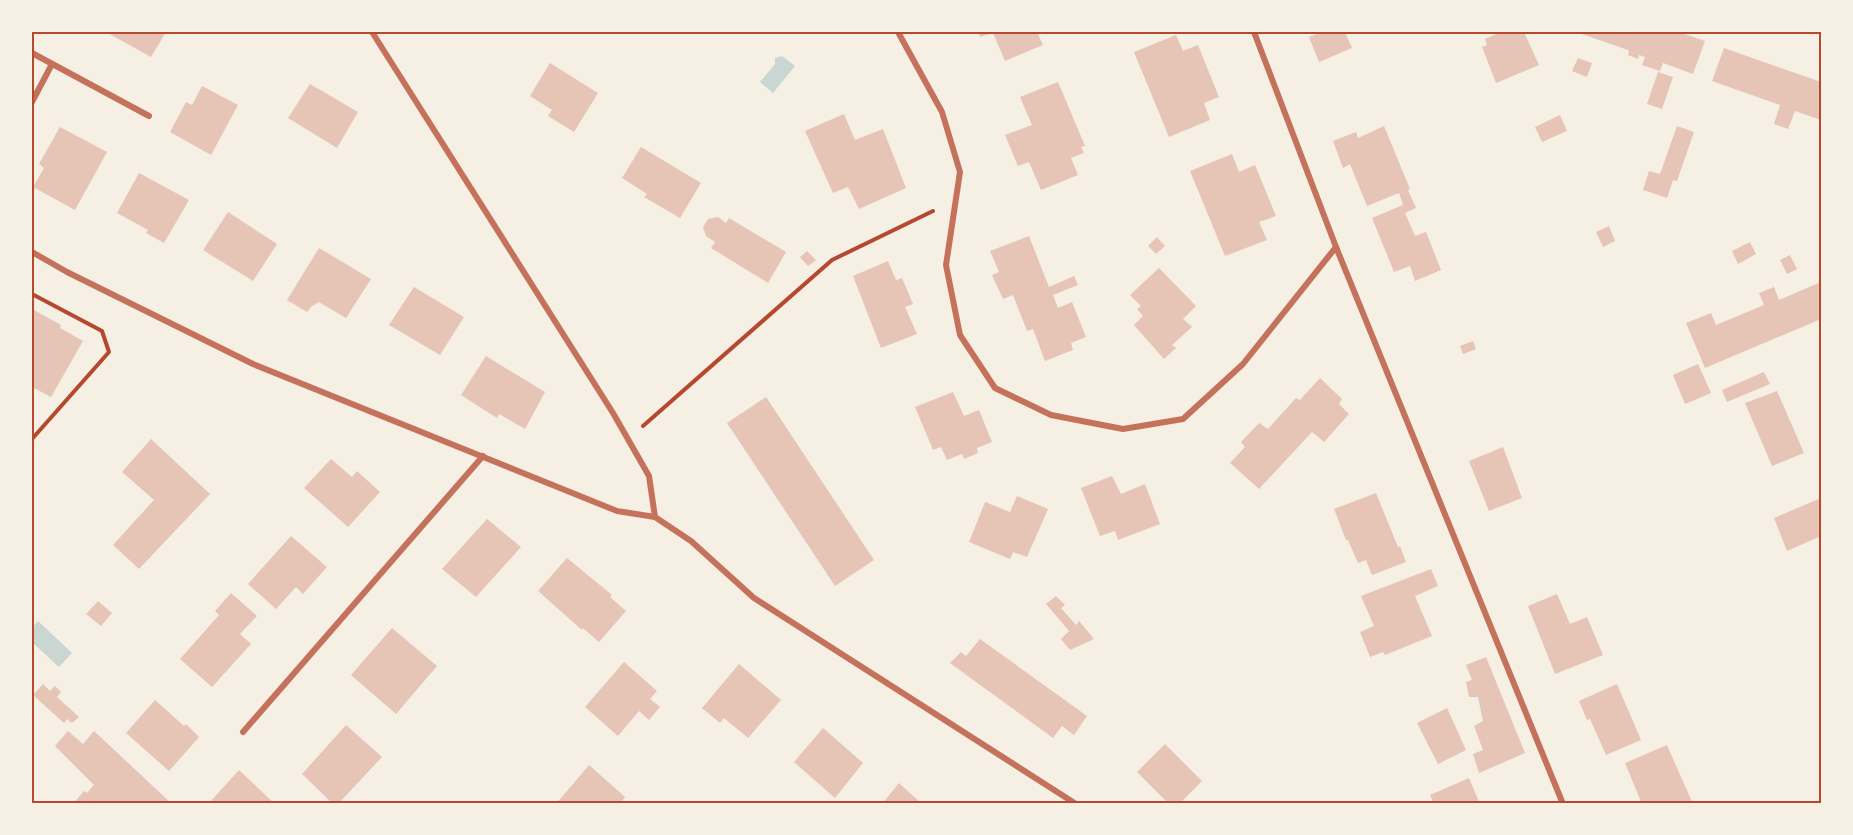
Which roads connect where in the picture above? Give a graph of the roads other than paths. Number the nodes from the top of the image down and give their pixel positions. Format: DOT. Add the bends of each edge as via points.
graph roads {
  1 [pos="372,32"];
  2 [pos="898,32"];
  3 [pos="1254,32"];
  4 [pos="32,53"];
  5 [pos="52,64"];
  6 [pos="32,102"];
  7 [pos="149,116"];
  8 [pos="1336,247"];
  9 [pos="32,252"];
  10 [pos="483,456"];
  11 [pos="655,517"];
  12 [pos="243,732"];
  13 [pos="1076,804"];
  14 [pos="1563,804"];
  1 -- 11 [label="street" via="614,413 649,476"];
  2 -- 8 [label="street" via="942,112 960,172 946,265 960,335 995,388 1051,416 1123,429 1184,419 1243,364"];
  3 -- 8 [label="street"];
  4 -- 5 [label="street"];
  5 -- 6 [label="street"];
  5 -- 7 [label="street"];
  8 -- 14 [label="street"];
  9 -- 10 [label="street" via="253,364"];
  10 -- 11 [label="street" via="617,511"];
  10 -- 12 [label="street"];
  11 -- 13 [label="street" via="692,541 754,598"];
}
